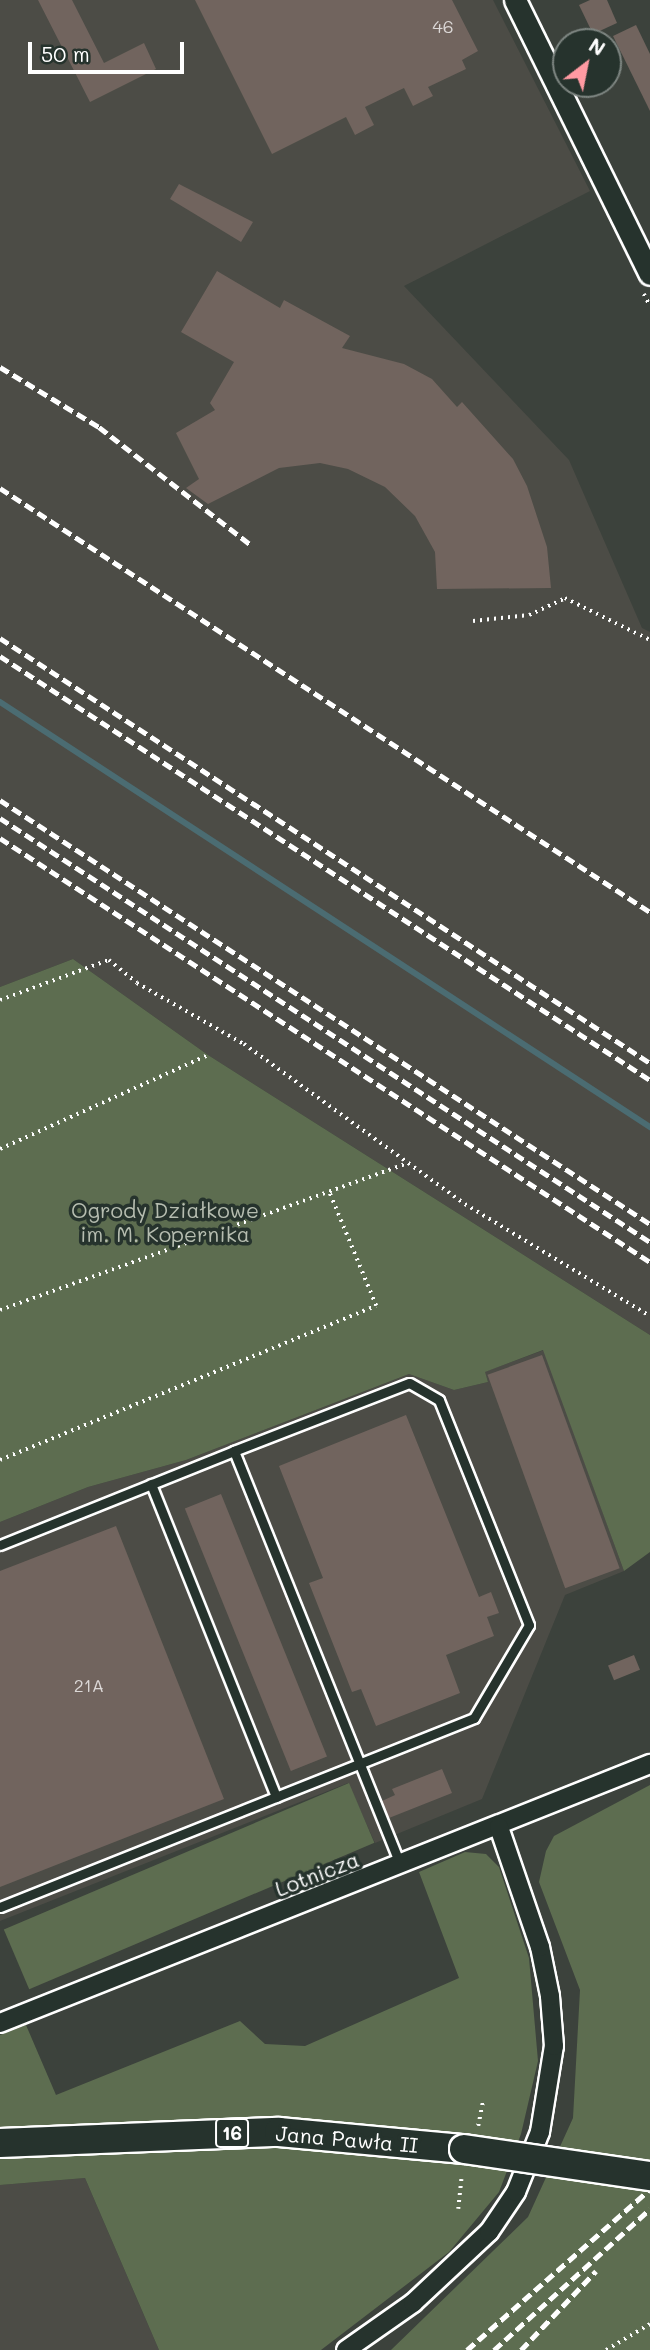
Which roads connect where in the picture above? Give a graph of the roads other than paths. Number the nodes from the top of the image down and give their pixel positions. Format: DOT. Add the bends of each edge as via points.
graph roads {
  1 [pos="515,0"];
  2 [pos="650,274"];
  3 [pos="234,1451"];
  4 [pos="151,1484"];
  5 [pos="0,1545"];
  6 [pos="359,1764"];
  7 [pos="650,1764"];
  8 [pos="276,1797"];
  9 [pos="499,1827"];
  10 [pos="401,1866"];
  11 [pos="0,1907"];
  12 [pos="0,2023"];
  13 [pos="0,2143"];
  14 [pos="650,2176"];
  15 [pos="346,2350"];
  1 -- 2 [label="street"];
  3 -- 4 [label="lane"];
  3 -- 6 [label="lane"];
  3 -- 6 [label="lane" via="409,1384 439,1400 529,1625 474,1718"];
  4 -- 5 [label="lane"];
  4 -- 8 [label="lane"];
  6 -- 8 [label="lane"];
  6 -- 10 [label="lane"];
  7 -- 9 [label="street, Lotnicza"];
  8 -- 11 [label="lane"];
  9 -- 10 [label="street, Lotnicza"];
  9 -- 15 [label="street" via="540,1947 550,1996 554,2046 540,2132 516,2192 489,2232 413,2303"];
  10 -- 12 [label="street, Lotnicza"];
  13 -- 14 [label="main road, Jana Pawła II / 16, bridge" via="279,2132 471,2141"];
}
